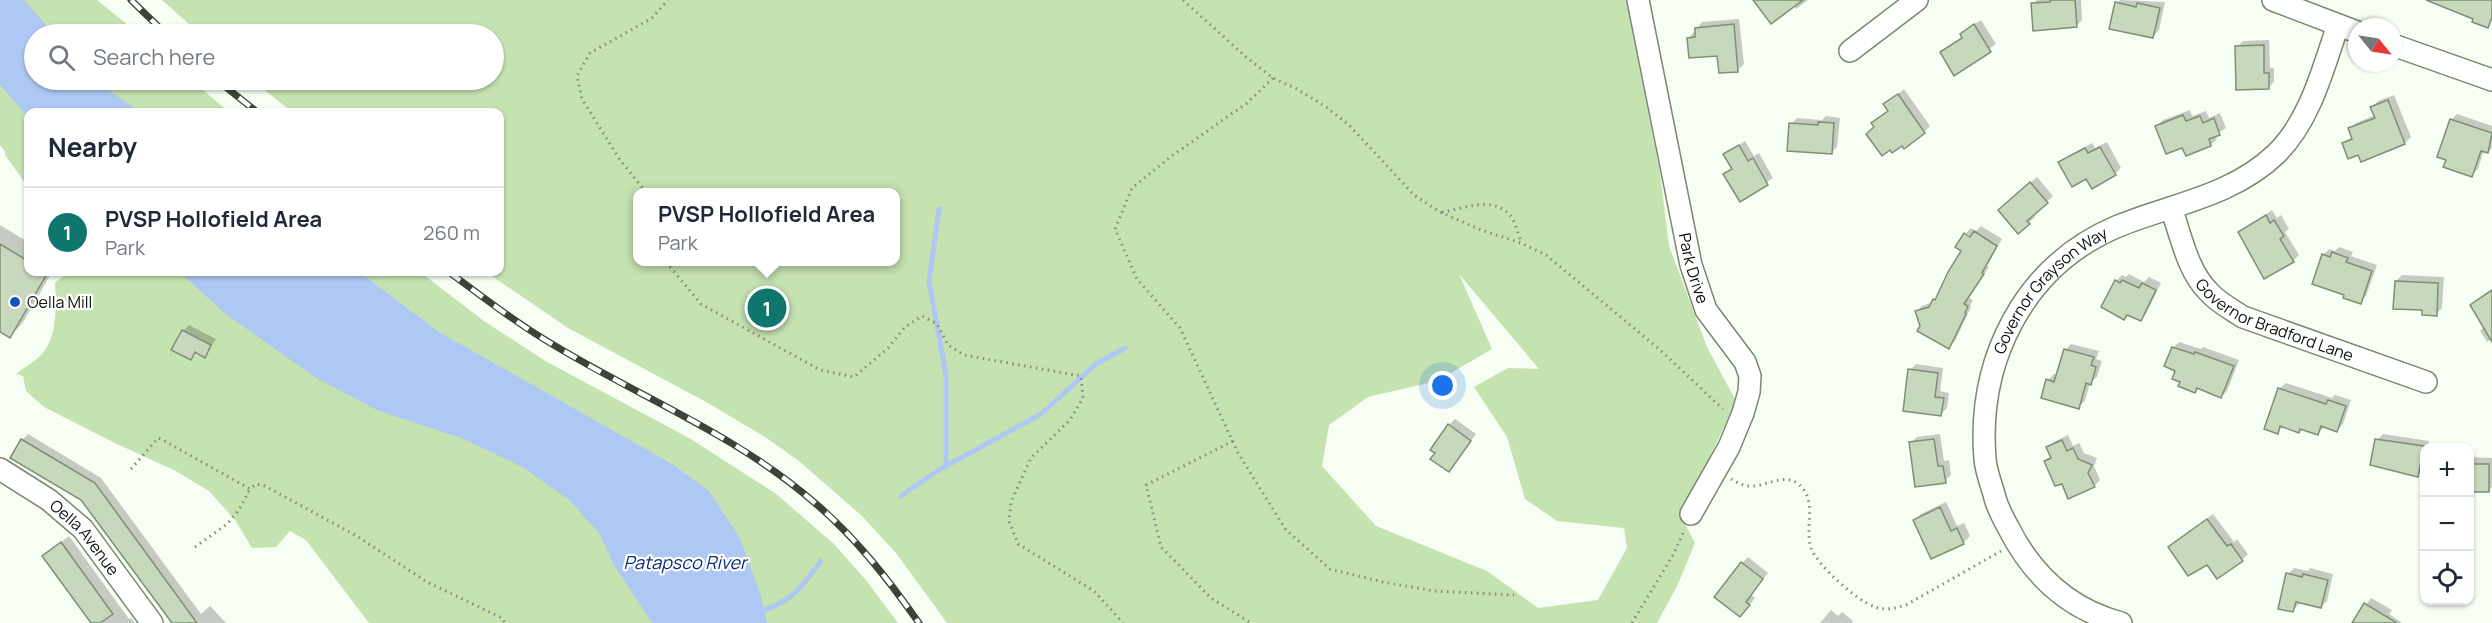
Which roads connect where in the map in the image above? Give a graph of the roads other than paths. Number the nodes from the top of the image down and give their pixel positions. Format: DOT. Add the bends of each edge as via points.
graph roads {
  1 [pos="1638,0"];
  2 [pos="1917,0"];
  3 [pos="2273,0"];
  4 [pos="2348,28"];
  5 [pos="2402,48"];
  6 [pos="1850,51"];
  7 [pos="2492,80"];
  8 [pos="2171,208"];
  9 [pos="2426,382"];
  10 [pos="0,470"];
  11 [pos="1691,513"];
  12 [pos="152,623"];
  13 [pos="2121,623"];
  1 -- 11 [label="street, Park Drive" via="1691,265 1706,310 1750,376 1749,392 1729,447"];
  2 -- 6 [label="street"];
  3 -- 4 [label="street"];
  4 -- 8 [label="street, Governor Grayson Way" via="2295,130 2277,153 2230,187"];
  5 -- 7 [label="street"];
  8 -- 9 [label="street, Governor Bradford Lane" via="2195,276 2223,304 2243,317"];
  8 -- 13 [label="street, Governor Grayson Way" via="2087,242 2033,290 2000,346 1989,382 1984,421 1985,462 1996,504 2027,561 2074,605"];
  10 -- 12 [label="street, Oella Avenue" via="49,500 83,529"];
}
